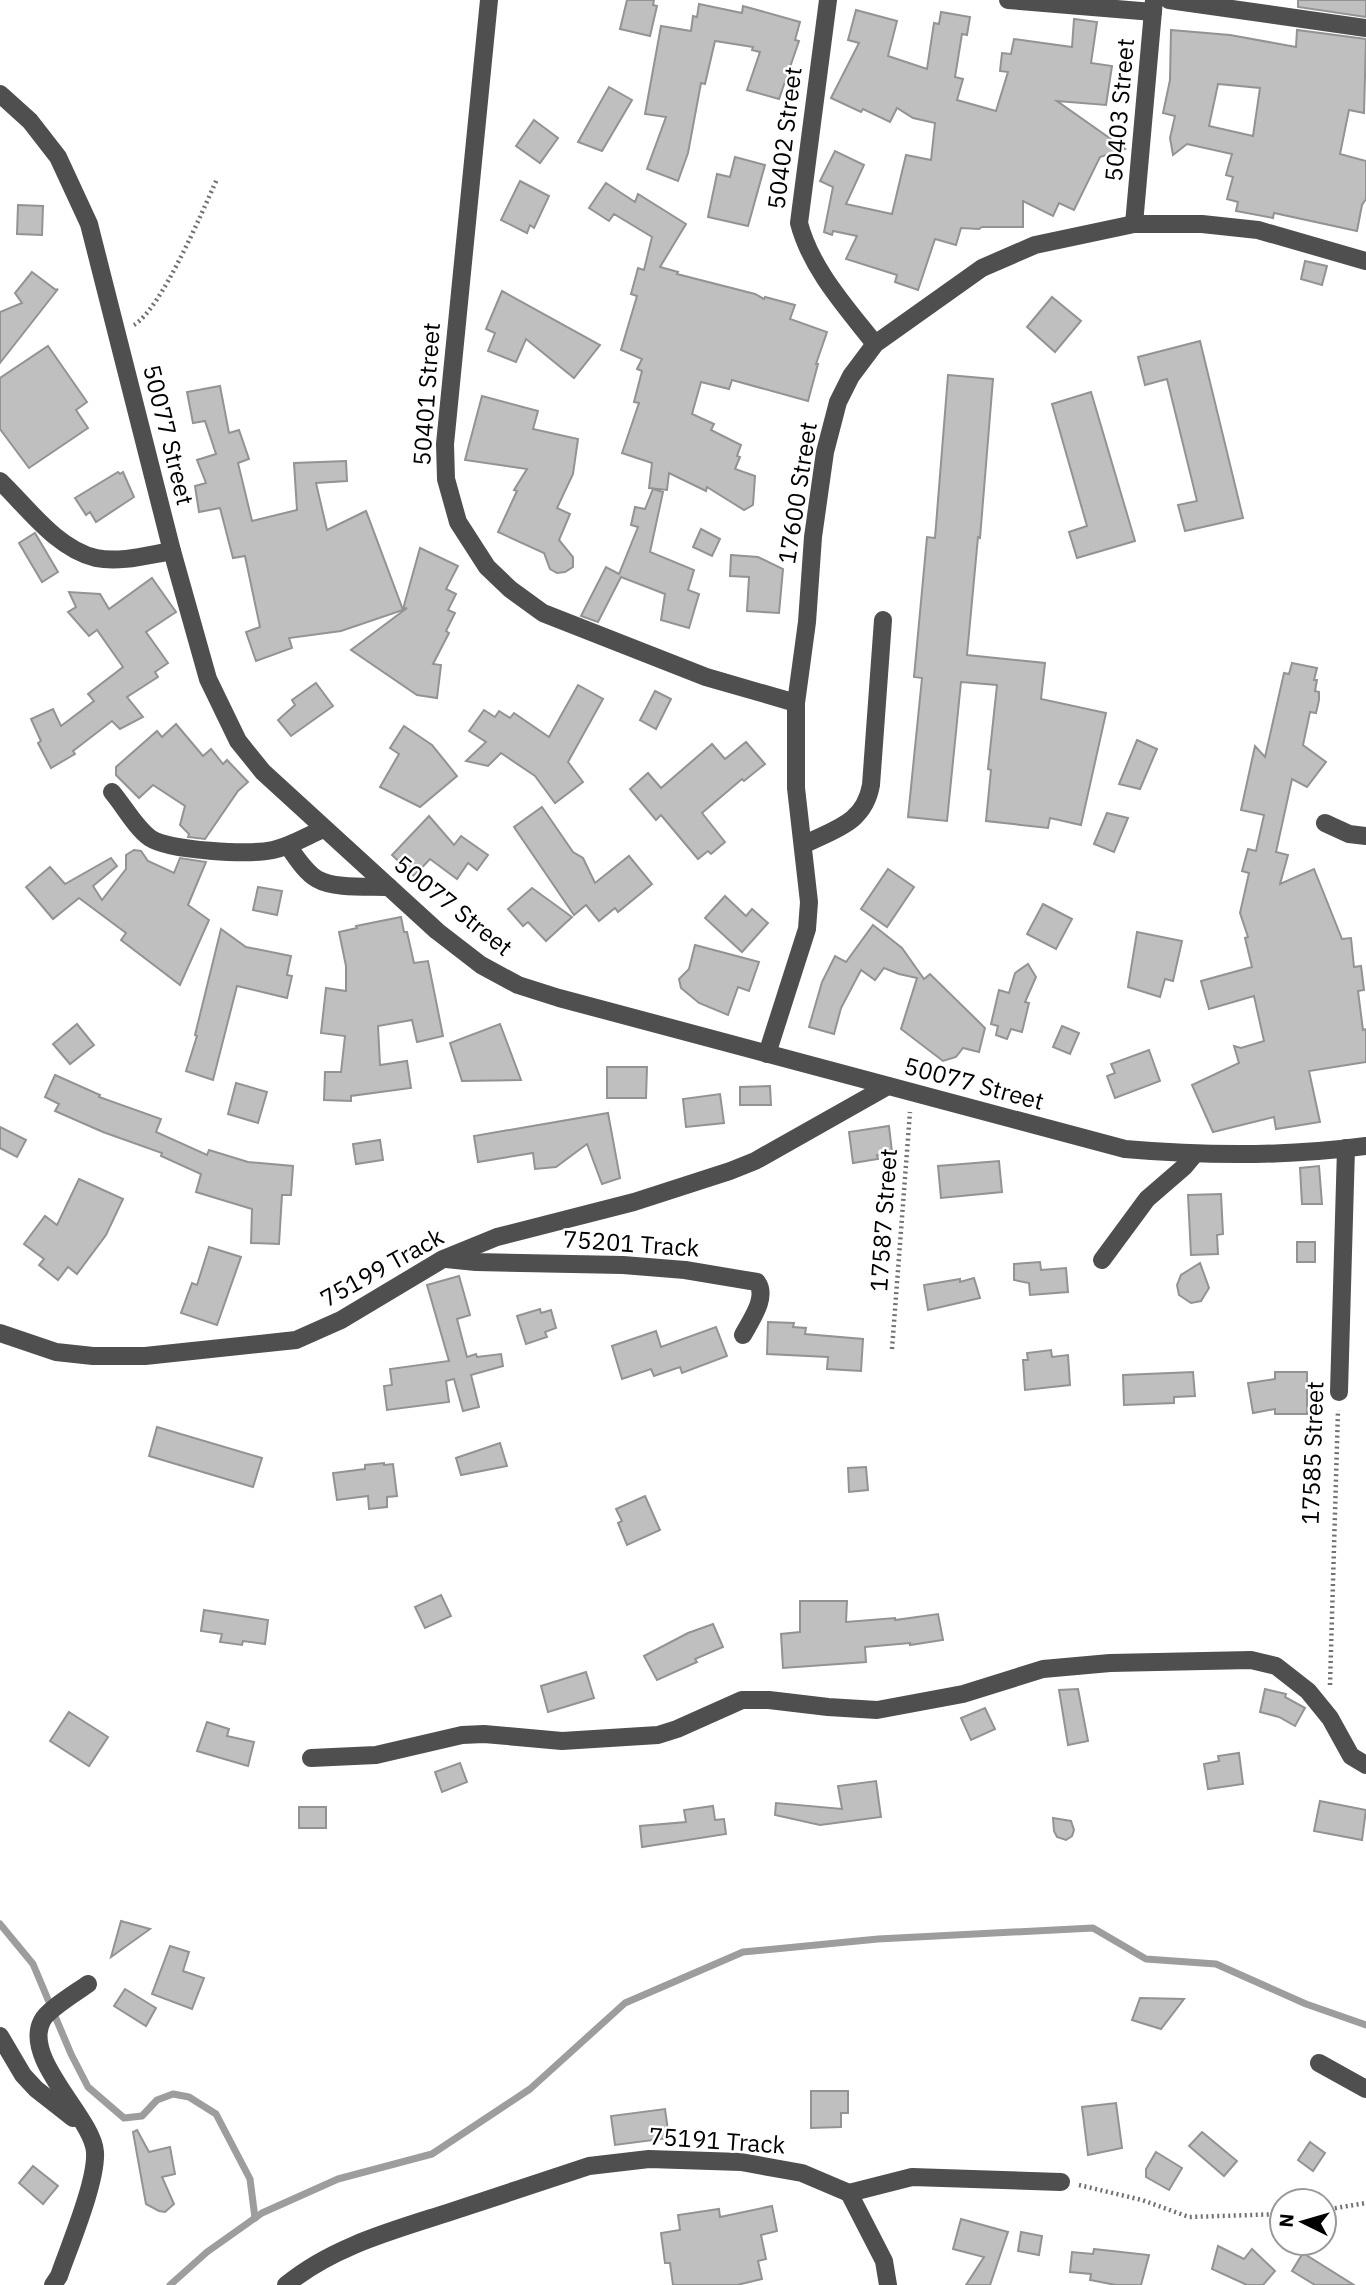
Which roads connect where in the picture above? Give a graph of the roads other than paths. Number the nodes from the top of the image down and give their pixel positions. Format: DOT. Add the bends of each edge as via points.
graph roads {
  1 [pos="489,0"];
  2 [pos="828,0"];
  3 [pos="1008,0"];
  4 [pos="1169,0"];
  5 [pos="1154,6"];
  6 [pos="1366,28"];
  7 [pos="0,94"];
  8 [pos="1134,224"];
  9 [pos="1366,261"];
  10 [pos="875,344"];
  11 [pos="0,481"];
  12 [pos="172,551"];
  13 [pos="883,620"];
  14 [pos="796,703"];
  15 [pos="112,792"];
  16 [pos="1325,823"];
  17 [pos="323,828"];
  18 [pos="1366,836"];
  19 [pos="803,845"];
  20 [pos="288,846"];
  21 [pos="389,887"];
  22 [pos="767,1055"];
  23 [pos="888,1086"];
  24 [pos="1366,1146"];
  25 [pos="1346,1148"];
  26 [pos="1195,1154"];
  27 [pos="443,1259"];
  28 [pos="1102,1260"];
  29 [pos="0,1333"];
  30 [pos="743,1335"];
  31 [pos="1339,1392"];
  32 [pos="311,1758"];
  33 [pos="1366,1765"];
  34 [pos="88,1984"];
  35 [pos="0,2036"];
  36 [pos="1319,2063"];
  37 [pos="1366,2089"];
  38 [pos="84,2127"];
  39 [pos="1060,2182"];
  40 [pos="849,2193"];
  41 [pos="53,2285"];
  42 [pos="286,2285"];
  43 [pos="888,2285"];
  1 -- 14 [label="street, 50401 Street" via="445,444 446,480 458,522 488,567 543,613 706,677"];
  2 -- 10 [label="street, 50402 Street" via="799,223 803,241 830,287"];
  3 -- 5 [label="street"];
  4 -- 6 [label="street"];
  5 -- 8 [label="street, 50403 Street"];
  7 -- 12 [label="street, 50077 Street" via="30,121 58,157 89,224"];
  8 -- 9 [label="street, 17600 Street" via="1258,230"];
  8 -- 10 [label="street, 17600 Street" via="1035,245 982,268"];
  10 -- 14 [label="street, 17600 Street" via="838,402 825,452"];
  11 -- 12 [label="street" via="75,550 98,558 124,559"];
  12 -- 17 [label="street, 50077 Street" via="208,679 223,714 262,772"];
  13 -- 19 [label="street" via="867,803 854,820"];
  14 -- 19 [label="street, 17600 Street" via="796,788"];
  15 -- 20 [label="street" via="145,833 160,842 250,853"];
  16 -- 18 [label="street"];
  17 -- 20 [label="street"];
  17 -- 21 [label="street, 50077 Street"];
  19 -- 22 [label="street, 17600 Street" via="807,929"];
  20 -- 21 [label="street" via="317,879"];
  21 -- 22 [label="street, 50077 Street" via="481,965 518,985"];
  22 -- 23 [label="street, 50077 Street"];
  23 -- 26 [label="street, 50077 Street" via="1125,1149"];
  23 -- 27 [label="street, 75199 Track" via="730,1171 634,1202 497,1237"];
  24 -- 25 [label="street, 50077 Street"];
  25 -- 26 [label="street, 50077 Street" via="1253,1156"];
  25 -- 31 [label="street, 17585 Street"];
  26 -- 28 [label="street" via="1147,1199"];
  27 -- 29 [label="street, 75199 Track" via="341,1320 296,1340 145,1356 93,1356 56,1352"];
  27 -- 30 [label="street, 75201 Track" via="623,1265 747,1279 757,1282 761,1290"];
  32 -- 33 [label="street" via="376,1755 462,1735 562,1741 658,1735 743,1700 877,1710 962,1694 1043,1670 1110,1663 1251,1660 1276,1666 1308,1691 1351,1756"];
  34 -- 38 [label="street" via="44,2017 39,2035 49,2070"];
  35 -- 38 [label="street" via="23,2075"];
  36 -- 37 [label="street"];
  38 -- 41 [label="street" via="95,2151 93,2176"];
  39 -- 40 [label="street" via="912,2177"];
  40 -- 42 [label="street, 75191 Track" via="802,2173 741,2162 649,2159 589,2166 374,2236"];
  40 -- 43 [label="street" via="884,2261"];
}
